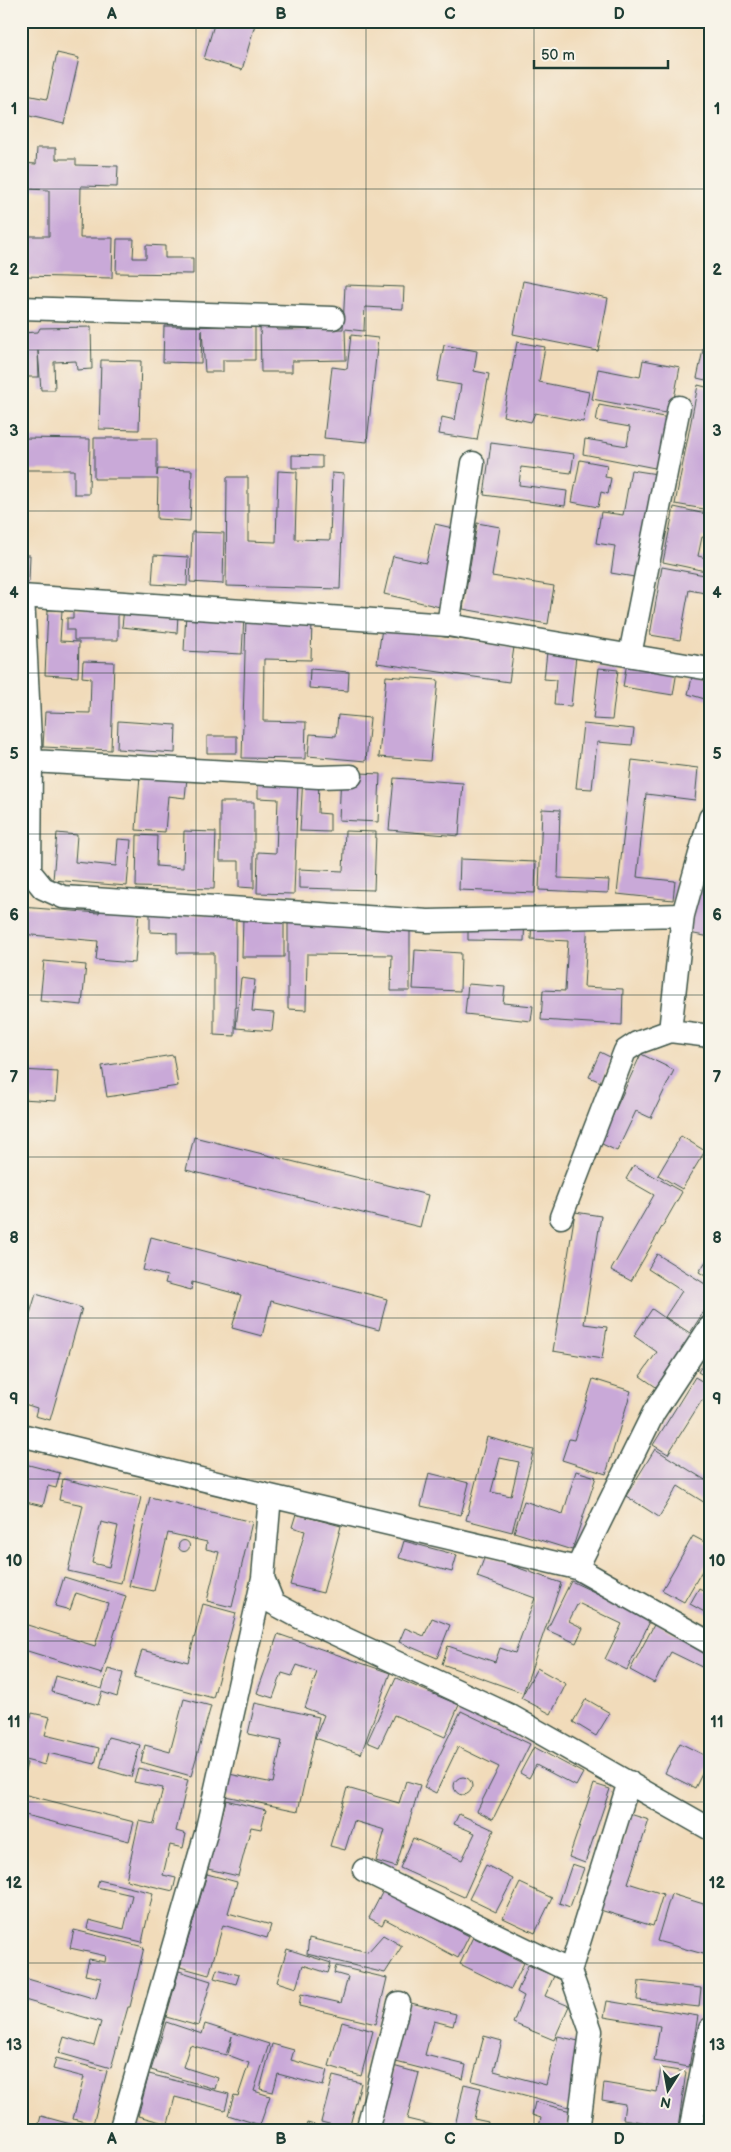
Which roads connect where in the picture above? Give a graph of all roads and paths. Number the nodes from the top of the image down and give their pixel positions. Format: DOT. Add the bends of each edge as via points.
graph roads {
  1 [pos="21,308"];
  2 [pos="333,318"];
  3 [pos="679,407"];
  4 [pos="474,464"];
  5 [pos="22,596"];
  6 [pos="448,624"];
  7 [pos="630,656"];
  8 [pos="710,669"];
  9 [pos="31,761"];
  10 [pos="351,776"];
  11 [pos="710,818"];
  12 [pos="683,914"];
  13 [pos="670,1031"];
  14 [pos="710,1036"];
  15 [pos="561,1217"];
  16 [pos="710,1326"];
  17 [pos="21,1435"];
  18 [pos="270,1496"];
  19 [pos="577,1568"];
  20 [pos="263,1578"];
  21 [pos="710,1642"];
  22 [pos="628,1782"];
  23 [pos="710,1830"];
  24 [pos="364,1870"];
  25 [pos="570,1971"];
  26 [pos="399,2003"];
  27 [pos="710,2029"];
  28 [pos="120,2131"];
  29 [pos="367,2131"];
  30 [pos="578,2131"];
  31 [pos="690,2131"];
  1 -- 2 [label="street"];
  3 -- 7 [label="street"];
  4 -- 6 [label="street"];
  5 -- 6 [label="street"];
  5 -- 9 [label="street"];
  6 -- 7 [label="street"];
  7 -- 8 [label="street"];
  9 -- 10 [label="street"];
  9 -- 12 [label="street" via="30,872 43,888 63,897 428,921"];
  11 -- 12 [label="street"];
  12 -- 13 [label="street"];
  13 -- 14 [label="street"];
  13 -- 15 [label="street" via="625,1051"];
  16 -- 19 [label="street" via="654,1412"];
  17 -- 18 [label="street"];
  18 -- 19 [label="street"];
  18 -- 20 [label="street"];
  19 -- 21 [label="street"];
  20 -- 22 [label="street" via="274,1602 301,1618 509,1715"];
  20 -- 28 [label="street" via="206,1833"];
  22 -- 23 [label="street"];
  22 -- 25 [label="street"];
  24 -- 25 [label="street"];
  25 -- 30 [label="street" via="591,2031"];
  26 -- 29 [label="street"];
  27 -- 31 [label="street"];
}
